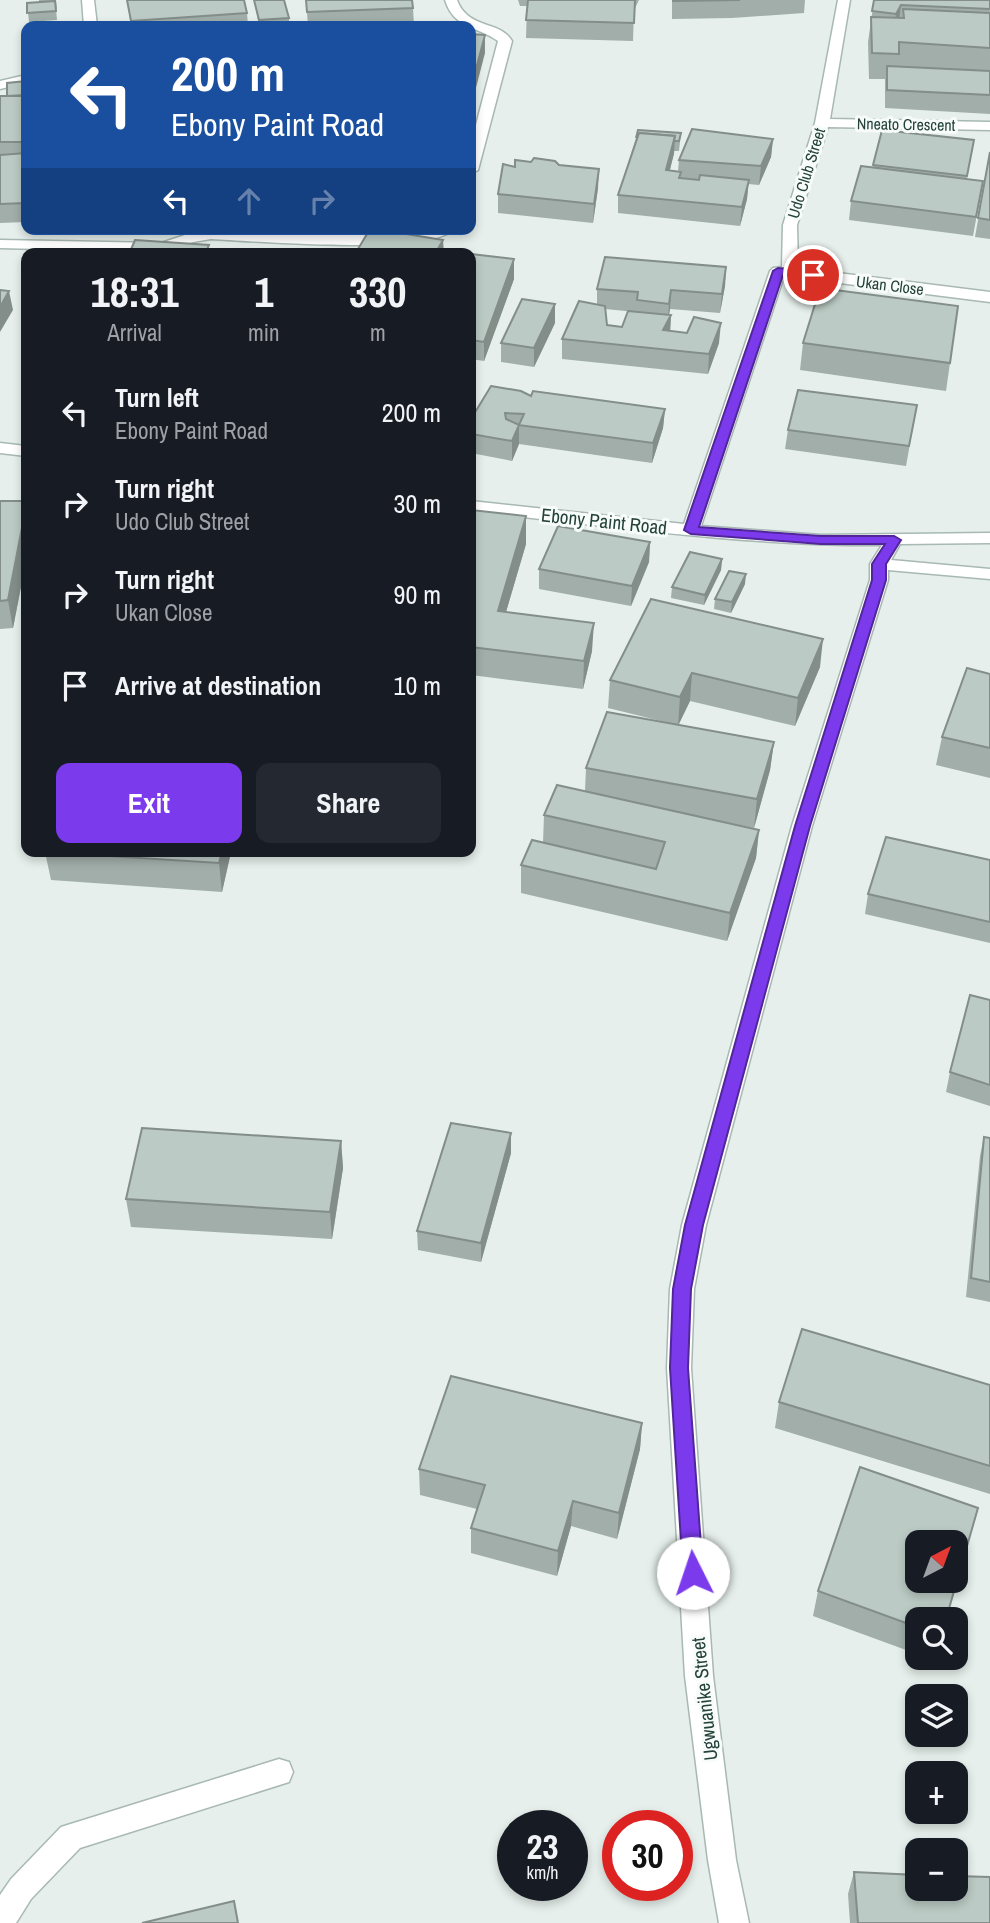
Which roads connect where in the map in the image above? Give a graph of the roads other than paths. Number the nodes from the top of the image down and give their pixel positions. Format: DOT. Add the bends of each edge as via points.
graph roads {
  1 [pos="88,0"];
  2 [pos="451,0"];
  3 [pos="844,0"];
  4 [pos="90,21"];
  5 [pos="464,21"];
  6 [pos="476,26"];
  7 [pos="496,33"];
  8 [pos="476,35"];
  9 [pos="21,80"];
  10 [pos="0,85"];
  11 [pos="822,123"];
  12 [pos="990,126"];
  13 [pos="476,151"];
  14 [pos="439,235"];
  15 [pos="0,244"];
  16 [pos="163,248"];
  17 [pos="163,248"];
  18 [pos="790,272"];
  19 [pos="990,297"];
  20 [pos="0,448"];
  21 [pos="21,450"];
  22 [pos="476,507"];
  23 [pos="691,530"];
  24 [pos="990,538"];
  25 [pos="894,540"];
  26 [pos="879,564"];
  27 [pos="990,574"];
  28 [pos="279,1772"];
  29 [pos="0,1921"];
  30 [pos="734,1923"];
  1 -- 4 [label="street"];
  2 -- 5 [label="street"];
  3 -- 11 [label="street, Udo Club Street"];
  6 -- 7 [label="street"];
  7 -- 8 [label="street"];
  7 -- 13 [label="street" via="505,41"];
  9 -- 10 [label="street"];
  11 -- 12 [label="street, Nneato Crescent"];
  11 -- 18 [label="street, Udo Club Street" via="790,225"];
  14 -- 17 [label="street" via="391,240 198,236"];
  15 -- 16 [label="street"];
  18 -- 19 [label="street, Ukan Close"];
  18 -- 23 [label="street" via="778,271"];
  20 -- 21 [label="street"];
  22 -- 23 [label="street, Ebony Paint Road"];
  23 -- 25 [label="street, Ebony Paint Road" via="821,540"];
  24 -- 25 [label="street, Ebony Paint Road"];
  25 -- 26 [label="street, Ugwuanike Street"];
  26 -- 27 [label="street"];
  26 -- 30 [label="street, Ugwuanike Street" via="879,580 803,826 700,1202 682,1289 679,1368 699,1676"];
  28 -- 29 [label="street" via="71,1836 21,1889"];
}
